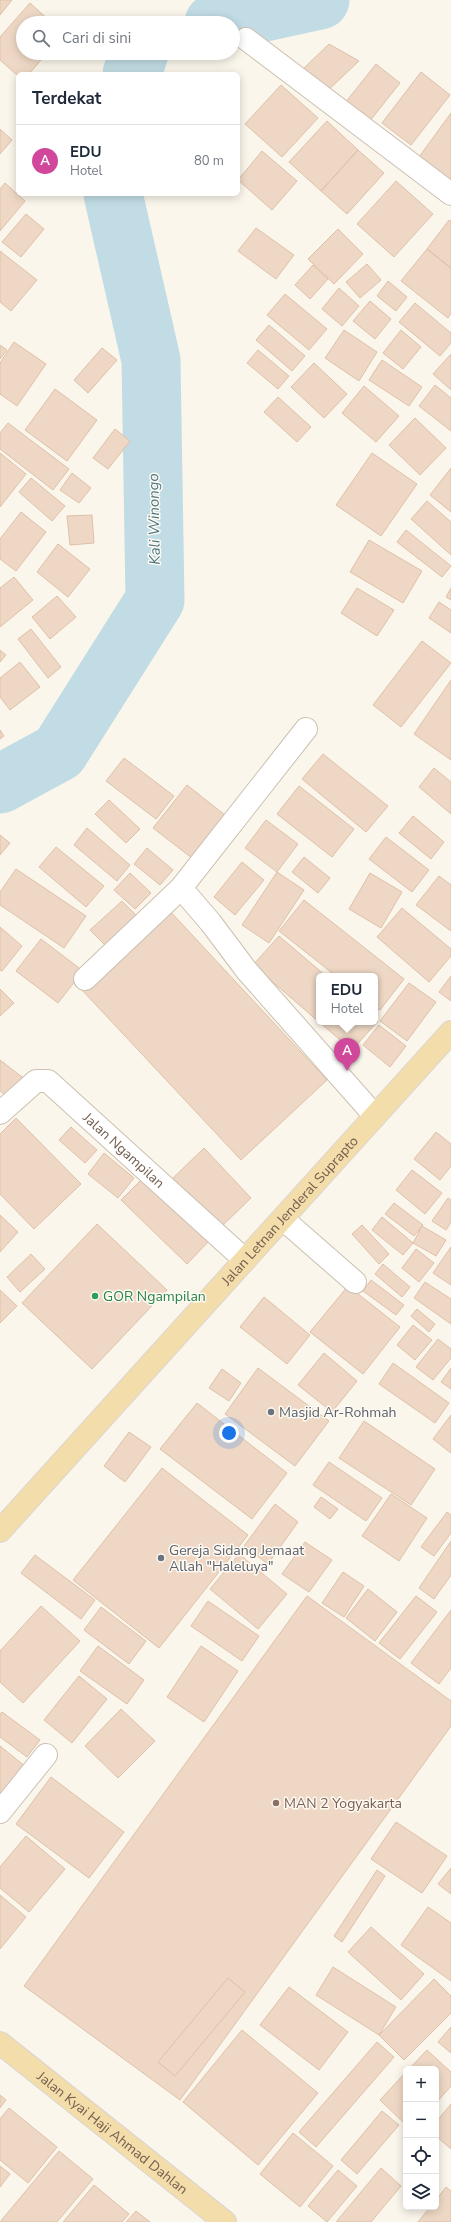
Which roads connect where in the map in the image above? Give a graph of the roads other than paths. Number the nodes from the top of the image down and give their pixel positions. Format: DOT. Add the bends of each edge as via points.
graph roads {
  1 [pos="246,40"];
  2 [pos="451,194"];
  3 [pos="306,729"];
  4 [pos="181,888"];
  5 [pos="85,979"];
  6 [pos="451,1032"];
  7 [pos="0,1113"];
  8 [pos="375,1116"];
  9 [pos="283,1219"];
  10 [pos="245,1260"];
  11 [pos="355,1282"];
  12 [pos="0,1531"];
  13 [pos="46,1755"];
  14 [pos="0,1812"];
  15 [pos="0,2043"];
  16 [pos="225,2222"];
  1 -- 2 [label="street"];
  3 -- 4 [label="street"];
  4 -- 5 [label="street"];
  4 -- 8 [label="street" via="247,971"];
  6 -- 8 [label="main road, Jalan Letnan Jenderal Suprapto"];
  7 -- 10 [label="street, Jalan Ngampilan" via="36,1081 48,1081"];
  8 -- 9 [label="main road, Jalan Letnan Jenderal Suprapto"];
  9 -- 10 [label="main road, Jalan Letnan Jenderal Suprapto"];
  9 -- 11 [label="street"];
  10 -- 12 [label="main road, Jalan Letnan Jenderal Suprapto"];
  13 -- 14 [label="street"];
  15 -- 16 [label="main road, Jalan Kyai Haji Ahmad Dahlan"];
}
